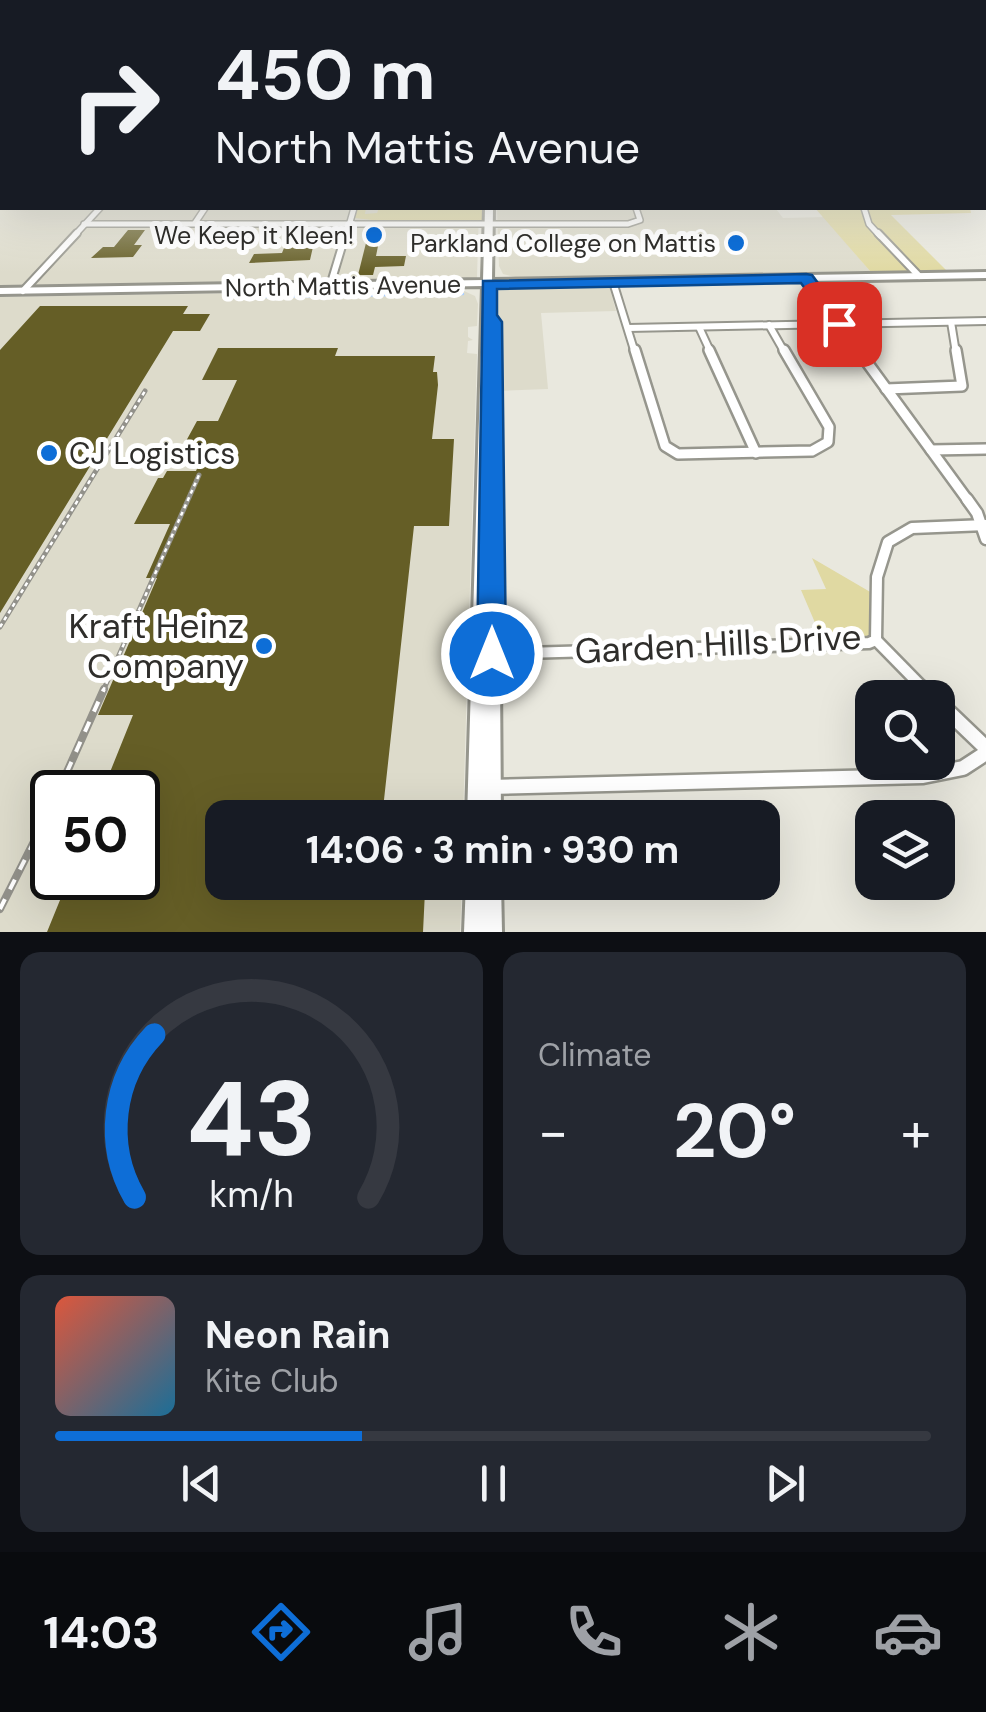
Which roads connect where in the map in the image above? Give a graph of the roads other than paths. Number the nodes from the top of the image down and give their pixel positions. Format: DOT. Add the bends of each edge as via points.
graph roads {
  1 [pos="98,210"];
  2 [pos="204,210"];
  3 [pos="353,210"];
  4 [pos="489,210"];
  5 [pos="637,210"];
  6 [pos="865,210"];
  7 [pos="350,221"];
  8 [pos="195,222"];
  9 [pos="84,224"];
  10 [pos="489,226"];
  11 [pos="986,275"];
  12 [pos="920,276"];
  13 [pos="806,278"];
  14 [pos="613,282"];
  15 [pos="454,284"];
  16 [pos="488,284"];
  17 [pos="330,286"];
  18 [pos="23,290"];
  19 [pos="0,291"];
  20 [pos="488,309"];
  21 [pos="986,321"];
  22 [pos="951,322"];
  23 [pos="839,324"];
  24 [pos="768,326"];
  25 [pos="699,327"];
  26 [pos="628,328"];
  27 [pos="886,390"];
  28 [pos="986,449"];
  29 [pos="930,450"];
  30 [pos="756,453"];
  31 [pos="984,525"];
  32 [pos="986,539"];
  33 [pos="876,640"];
  34 [pos="486,654"];
  35 [pos="915,680"];
  36 [pos="955,720"];
  37 [pos="986,750"];
  38 [pos="484,787"];
  39 [pos="481,800"];
  40 [pos="487,800"];
  41 [pos="476,900"];
  42 [pos="492,900"];
  43 [pos="475,932"];
  44 [pos="491,932"];
  1 -- 9 [label="street"];
  2 -- 8 [label="street"];
  3 -- 7 [label="street"];
  4 -- 10 [label="main road"];
  5 -- 10 [label="street" via="635,223"];
  6 -- 12 [label="street" via="869,224"];
  7 -- 8 [label="street"];
  7 -- 10 [label="street"];
  7 -- 17 [label="street"];
  8 -- 9 [label="street"];
  9 -- 18 [label="street"];
  10 -- 16 [label="main road"];
  11 -- 12 [label="main road, North Mattis Avenue"];
  12 -- 13 [label="main road, North Mattis Avenue"];
  13 -- 14 [label="main road, North Mattis Avenue"];
  13 -- 23 [label="street"];
  14 -- 16 [label="main road, North Mattis Avenue"];
  14 -- 26 [label="street"];
  15 -- 16 [label="main road, North Mattis Avenue"];
  15 -- 17 [label="main road, North Mattis Avenue"];
  15 -- 20 [label="main road" via="475,290"];
  16 -- 20 [label="main road"];
  17 -- 18 [label="main road, North Mattis Avenue"];
  18 -- 19 [label="main road, North Mattis Avenue"];
  20 -- 34 [label="main road" via="493,322"];
  21 -- 22 [label="street"];
  22 -- 23 [label="street"];
  22 -- 27 [label="street" via="962,386"];
  23 -- 24 [label="street"];
  23 -- 27 [label="street"];
  24 -- 25 [label="street"];
  24 -- 30 [label="street" via="830,439 812,451"];
  25 -- 26 [label="street"];
  25 -- 30 [label="street"];
  26 -- 30 [label="street" via="671,452"];
  27 -- 29 [label="street"];
  28 -- 29 [label="street"];
  29 -- 31 [label="street"];
  31 -- 32 [label="street"];
  31 -- 33 [label="street, Garden Hills Drive" via="912,528 888,542 880,557"];
  33 -- 34 [label="street, Garden Hills Drive"];
  33 -- 35 [label="street"];
  34 -- 38 [label="main road"];
  36 -- 37 [label="street"];
  37 -- 38 [label="street" via="962,768 923,776"];
  38 -- 39 [label="main road"];
  38 -- 40 [label="main road"];
  41 -- 43 [label="main road"];
  42 -- 44 [label="main road"];
}
